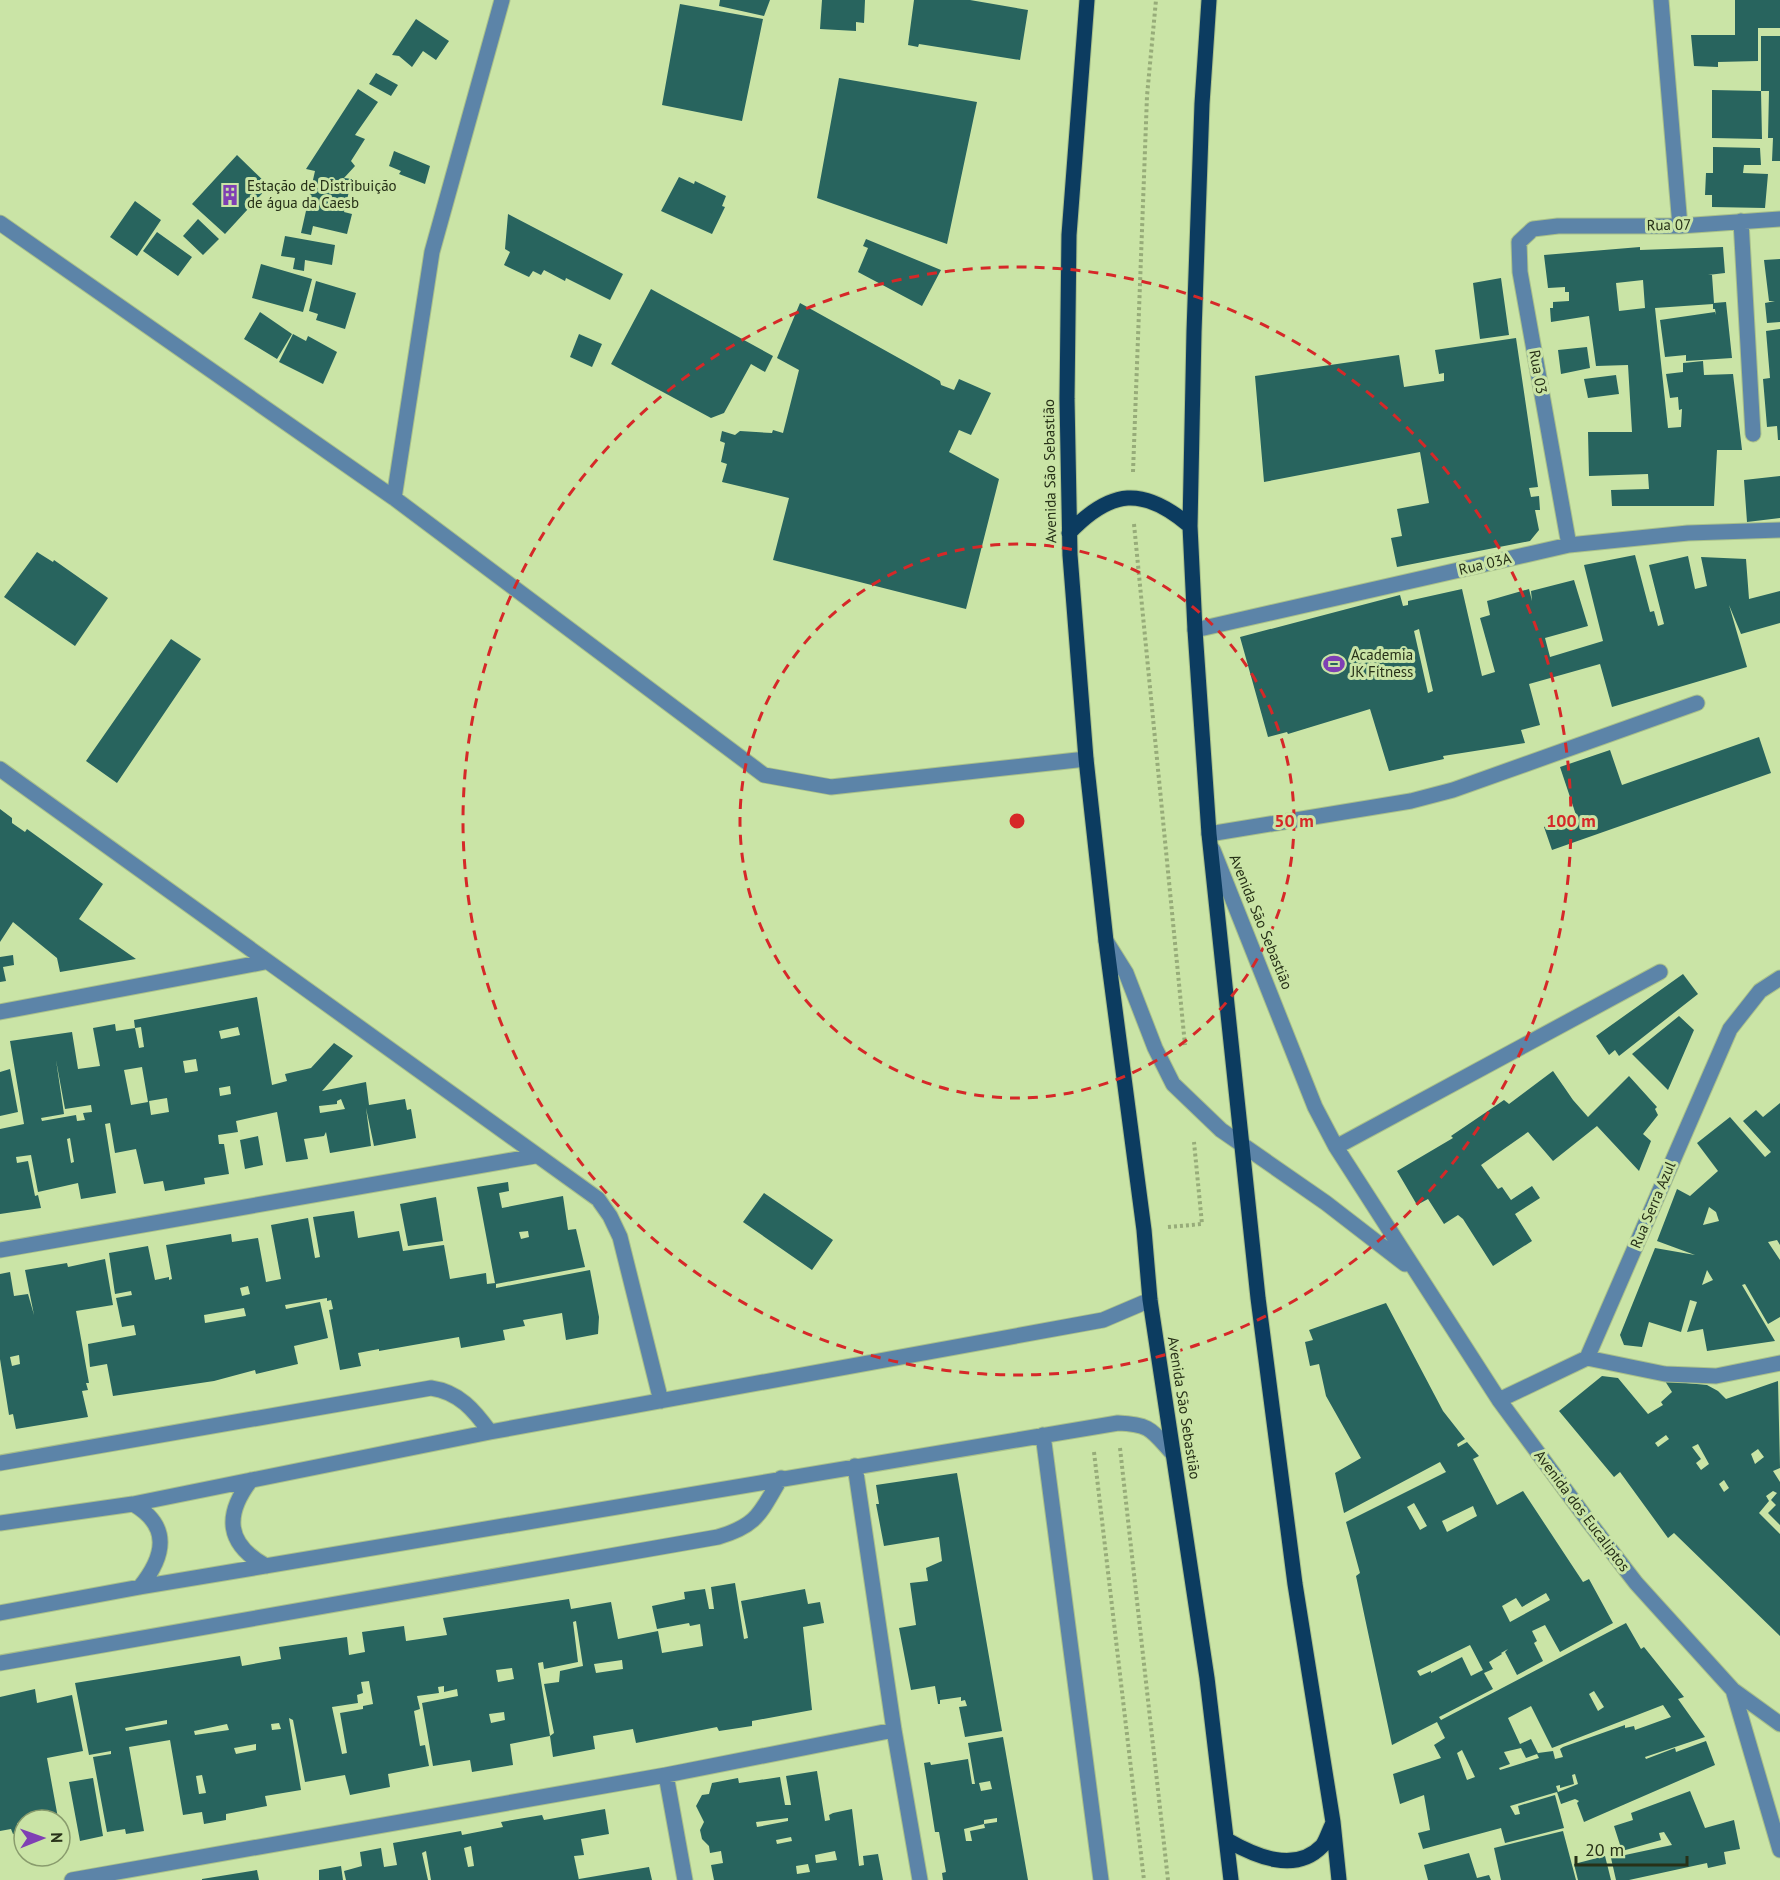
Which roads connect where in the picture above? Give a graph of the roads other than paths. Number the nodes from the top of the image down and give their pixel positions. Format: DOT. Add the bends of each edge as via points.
graph roads {
  1 [pos="502,0"];
  2 [pos="1087,0"];
  3 [pos="1209,0"];
  4 [pos="1661,0"];
  5 [pos="1780,219"];
  6 [pos="1741,221"];
  7 [pos="0,223"];
  8 [pos="1558,226"];
  9 [pos="1680,226"];
  10 [pos="1753,434"];
  11 [pos="394,498"];
  12 [pos="1190,526"];
  13 [pos="1780,530"];
  14 [pos="1069,533"];
  15 [pos="1569,545"];
  16 [pos="1195,630"];
  17 [pos="1696,703"];
  18 [pos="1086,759"];
  19 [pos="0,769"];
  20 [pos="1210,839"];
  21 [pos="1106,941"];
  22 [pos="266,962"];
  23 [pos="1660,972"];
  24 [pos="1780,978"];
  25 [pos="0,1012"];
  26 [pos="1244,1144"];
  27 [pos="1336,1147"];
  28 [pos="535,1156"];
  29 [pos="0,1250"];
  30 [pos="1414,1271"];
  31 [pos="1150,1300"];
  32 [pos="1587,1358"];
  33 [pos="1780,1364"];
  34 [pos="1499,1400"];
  35 [pos="661,1401"];
  36 [pos="490,1432"];
  37 [pos="1043,1435"];
  38 [pos="1173,1454"];
  39 [pos="0,1463"];
  40 [pos="855,1466"];
  41 [pos="781,1478"];
  42 [pos="251,1480"];
  43 [pos="133,1504"];
  44 [pos="0,1523"];
  45 [pos="266,1566"];
  46 [pos="140,1587"];
  47 [pos="0,1613"];
  48 [pos="0,1663"];
  49 [pos="1733,1689"];
  50 [pos="1780,1724"];
  51 [pos="894,1730"];
  52 [pos="666,1775"];
  53 [pos="1333,1822"];
  54 [pos="1227,1840"];
  55 [pos="1780,1850"];
  56 [pos="72,1880"];
  57 [pos="685,1880"];
  58 [pos="920,1880"];
  59 [pos="1101,1880"];
  60 [pos="1232,1880"];
  61 [pos="1339,1880"];
  1 -- 11 [label="street" via="432,252"];
  2 -- 14 [label="main road, Avenida São Sebastião" via="1069,235"];
  3 -- 12 [label="main road, Avenida São Sebastião" via="1201,128"];
  4 -- 9 [label="street"];
  5 -- 6 [label="street, Rua 07"];
  6 -- 9 [label="street, Rua 07"];
  6 -- 10 [label="street"];
  7 -- 11 [label="street"];
  8 -- 9 [label="street, Rua 07"];
  8 -- 15 [label="street, Rua 03" via="1533,230 1519,242 1520,272"];
  11 -- 18 [label="street" via="764,775 831,787"];
  12 -- 14 [label="main road" via="1166,506 1132,498 1097,506"];
  12 -- 16 [label="main road, Avenida São Sebastião"];
  13 -- 15 [label="street, Rua 03A" via="1688,532"];
  14 -- 18 [label="main road, Avenida São Sebastião"];
  15 -- 16 [label="street, Rua 03A"];
  16 -- 20 [label="main road, Avenida São Sebastião"];
  17 -- 20 [label="street" via="1453,790"];
  18 -- 21 [label="main road, Avenida São Sebastião"];
  19 -- 22 [label="street"];
  20 -- 26 [label="main road, Avenida São Sebastião"];
  20 -- 27 [label="street, Avenida São Sebastião" via="1315,1107"];
  21 -- 26 [label="street, Avenida São Sebastião" via="1126,973 1173,1084 1221,1130"];
  21 -- 31 [label="main road, Avenida São Sebastião"];
  22 -- 25 [label="street"];
  22 -- 28 [label="street"];
  23 -- 27 [label="street"];
  24 -- 32 [label="street, Rua Serra Azul" via="1761,991 1730,1029"];
  26 -- 30 [label="street, Avenida São Sebastião"];
  26 -- 53 [label="main road, Avenida São Sebastião" via="1258,1298 1292,1561"];
  27 -- 30 [label="street, Avenida São Sebastião"];
  28 -- 29 [label="street"];
  28 -- 35 [label="street" via="598,1199 610,1216 620,1237"];
  30 -- 34 [label="street, Avenida dos Eucaliptos"];
  31 -- 35 [label="street" via="1103,1320"];
  31 -- 38 [label="main road, Avenida São Sebastião"];
  32 -- 33 [label="street" via="1665,1374 1716,1376"];
  32 -- 34 [label="street"];
  34 -- 49 [label="street, Avenida dos Eucaliptos" via="1636,1582"];
  35 -- 36 [label="street"];
  36 -- 39 [label="street" via="473,1408 444,1390 431,1388"];
  36 -- 42 [label="street"];
  37 -- 38 [label="street" via="1136,1423 1148,1427"];
  37 -- 40 [label="street"];
  37 -- 59 [label="street"];
  38 -- 54 [label="main road, Avenida São Sebastião"];
  40 -- 41 [label="street"];
  40 -- 51 [label="street"];
  41 -- 45 [label="street"];
  41 -- 48 [label="street" via="755,1521 718,1538"];
  42 -- 43 [label="street"];
  42 -- 45 [label="street" via="239,1495 232,1526 237,1542 248,1556"];
  43 -- 44 [label="street"];
  43 -- 46 [label="street" via="156,1522 161,1537 152,1572"];
  45 -- 46 [label="street"];
  46 -- 47 [label="street"];
  49 -- 50 [label="street, Avenida dos Eucaliptos"];
  49 -- 55 [label="street"];
  51 -- 52 [label="street"];
  51 -- 58 [label="street"];
  52 -- 56 [label="street"];
  52 -- 57 [label="street"];
  53 -- 54 [label="main road" via="1323,1845 1308,1855 1286,1861 1271,1861"];
  53 -- 61 [label="main road, Avenida São Sebastião"];
  54 -- 60 [label="main road, Avenida São Sebastião"];
}
